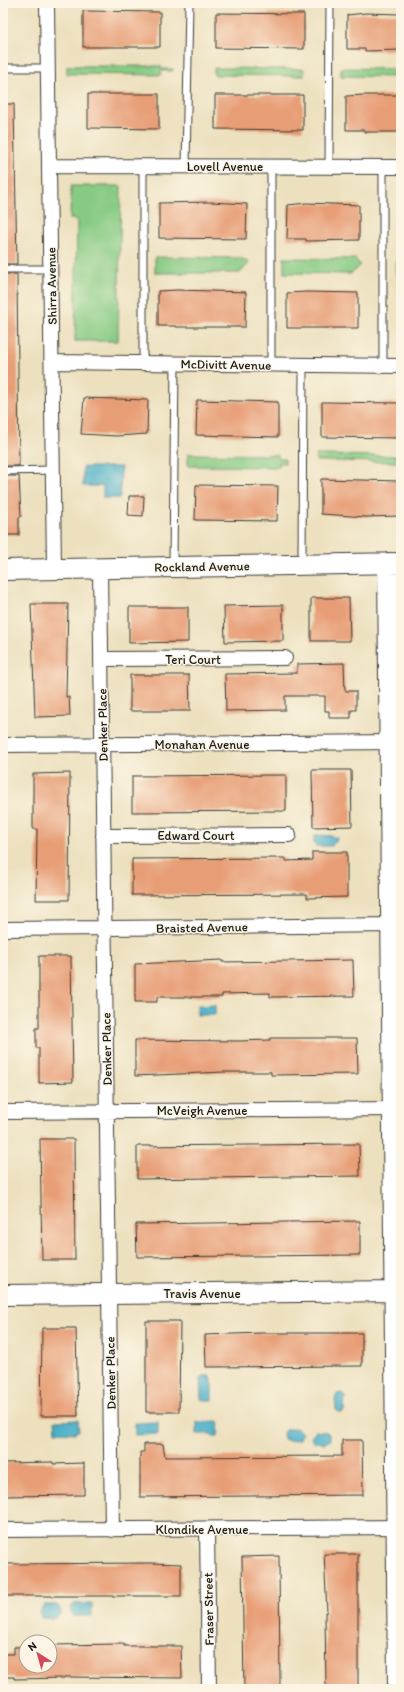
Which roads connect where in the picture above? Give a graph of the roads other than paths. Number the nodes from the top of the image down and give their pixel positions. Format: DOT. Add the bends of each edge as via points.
graph roads {
  1 [pos="47,3"];
  2 [pos="189,3"];
  3 [pos="330,3"];
  4 [pos="3,68"];
  5 [pos="48,68"];
  6 [pos="49,166"];
  7 [pos="144,166"];
  8 [pos="186,166"];
  9 [pos="271,167"];
  10 [pos="329,167"];
  11 [pos="383,167"];
  12 [pos="401,167"];
  13 [pos="3,269"];
  14 [pos="50,269"];
  15 [pos="52,362"];
  16 [pos="143,363"];
  17 [pos="175,364"];
  18 [pos="271,364"];
  19 [pos="303,365"];
  20 [pos="383,366"];
  21 [pos="401,366"];
  22 [pos="53,470"];
  23 [pos="3,471"];
  24 [pos="394,563"];
  25 [pos="302,564"];
  26 [pos="173,567"];
  27 [pos="100,568"];
  28 [pos="54,569"];
  29 [pos="3,570"];
  30 [pos="285,658"];
  31 [pos="102,659"];
  32 [pos="395,742"];
  33 [pos="3,745"];
  34 [pos="102,745"];
  35 [pos="289,835"];
  36 [pos="103,836"];
  37 [pos="396,925"];
  38 [pos="104,928"];
  39 [pos="3,929"];
  40 [pos="397,1109"];
  41 [pos="107,1111"];
  42 [pos="3,1112"];
  43 [pos="398,1291"];
  44 [pos="3,1294"];
  45 [pos="109,1294"];
  46 [pos="400,1527"];
  47 [pos="207,1529"];
  48 [pos="3,1530"];
  49 [pos="112,1530"];
  50 [pos="209,1689"];
  51 [pos="398,1689"];
  1 -- 5 [label="street, Shirra Avenue"];
  2 -- 8 [label="lane"];
  3 -- 10 [label="lane"];
  4 -- 5 [label="lane"];
  5 -- 6 [label="street, Shirra Avenue"];
  6 -- 7 [label="street, Lovell Avenue"];
  6 -- 14 [label="street, Shirra Avenue"];
  7 -- 8 [label="street, Lovell Avenue"];
  7 -- 16 [label="lane"];
  8 -- 9 [label="street, Lovell Avenue"];
  9 -- 10 [label="street, Lovell Avenue"];
  9 -- 18 [label="lane"];
  10 -- 11 [label="street, Lovell Avenue"];
  11 -- 12 [label="street, Lovell Avenue"];
  11 -- 20 [label="lane"];
  13 -- 14 [label="lane"];
  14 -- 15 [label="street, Shirra Avenue"];
  15 -- 16 [label="street, McDivitt Avenue"];
  15 -- 22 [label="street, Shirra Avenue"];
  16 -- 17 [label="street, McDivitt Avenue"];
  17 -- 18 [label="street, McDivitt Avenue"];
  17 -- 26 [label="lane"];
  18 -- 19 [label="street, McDivitt Avenue"];
  19 -- 20 [label="street, McDivitt Avenue"];
  19 -- 25 [label="lane"];
  20 -- 21 [label="street, McDivitt Avenue"];
  22 -- 23 [label="lane"];
  22 -- 28 [label="street, Shirra Avenue"];
  24 -- 25 [label="street, Rockland Avenue"];
  24 -- 32 [label="street"];
  25 -- 26 [label="street, Rockland Avenue"];
  26 -- 27 [label="street, Rockland Avenue"];
  27 -- 28 [label="street, Rockland Avenue"];
  27 -- 31 [label="street, Denker Place"];
  28 -- 29 [label="street, Rockland Avenue"];
  30 -- 31 [label="street, Teri Court"];
  31 -- 34 [label="street, Denker Place"];
  32 -- 34 [label="street, Monahan Avenue"];
  32 -- 37 [label="street"];
  33 -- 34 [label="street, Monahan Avenue"];
  34 -- 36 [label="street, Denker Place"];
  35 -- 36 [label="street, Edward Court"];
  36 -- 38 [label="street, Denker Place"];
  37 -- 38 [label="street, Braisted Avenue"];
  37 -- 40 [label="street"];
  38 -- 39 [label="street, Braisted Avenue"];
  38 -- 41 [label="street, Denker Place"];
  40 -- 41 [label="street, McVeigh Avenue"];
  40 -- 43 [label="street"];
  41 -- 42 [label="street, McVeigh Avenue"];
  41 -- 45 [label="street, Denker Place"];
  43 -- 45 [label="street, Travis Avenue"];
  43 -- 46 [label="street"];
  44 -- 45 [label="street, Travis Avenue"];
  45 -- 49 [label="street, Denker Place"];
  46 -- 47 [label="street, Klondike Avenue"];
  46 -- 51 [label="street"];
  47 -- 49 [label="street, Klondike Avenue"];
  47 -- 50 [label="street, Fraser Street"];
  48 -- 49 [label="street, Klondike Avenue"];
}
